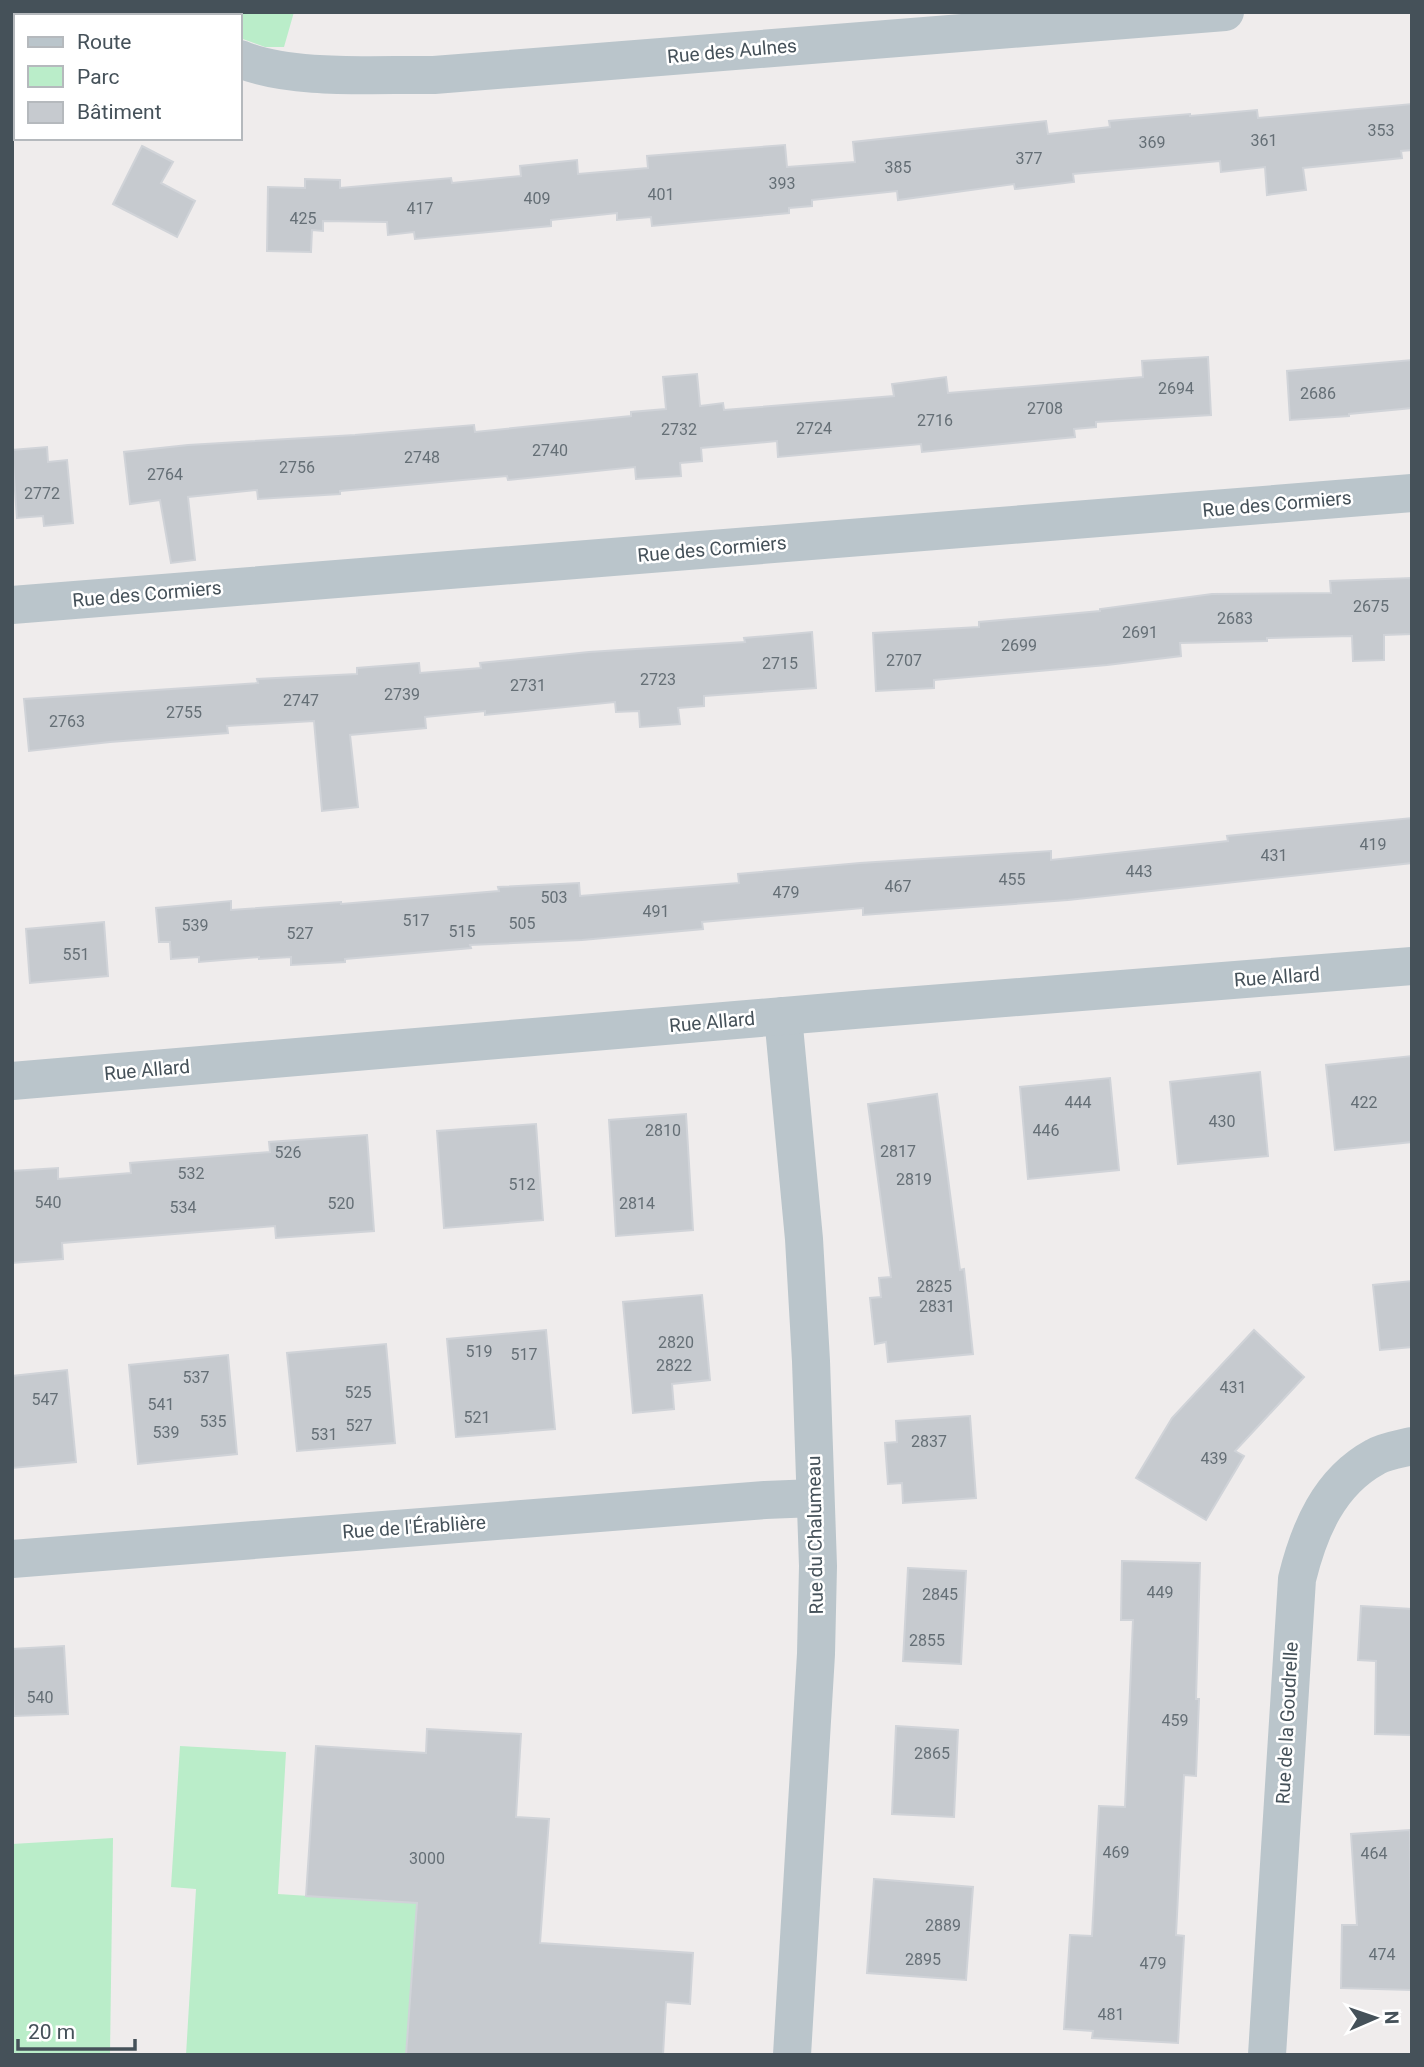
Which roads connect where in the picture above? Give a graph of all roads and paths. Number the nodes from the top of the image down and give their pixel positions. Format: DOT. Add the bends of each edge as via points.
graph roads {
  1 [pos="1225,12"];
  2 [pos="242,61"];
  3 [pos="1412,493"];
  4 [pos="12,605"];
  5 [pos="1412,966"];
  6 [pos="783,1016"];
  7 [pos="12,1081"];
  8 [pos="1412,1446"];
  9 [pos="815,1498"];
  10 [pos="12,1559"];
  11 [pos="792,2055"];
  12 [pos="1267,2055"];
  1 -- 2 [label="street, Rue des Aulnes" via="434,75 323,74 258,67"];
  3 -- 4 [label="street, Rue des Cormiers"];
  5 -- 6 [label="street, Rue Allard"];
  6 -- 7 [label="street, Rue Allard"];
  6 -- 9 [label="street, Rue du Chalumeau" via="804,1239"];
  8 -- 12 [label="street, Rue de la Goudrelle" via="1377,1455 1351,1472 1318,1517 1297,1578"];
  9 -- 10 [label="street, Rue de l'Érablière"];
  9 -- 11 [label="street, Rue du Chalumeau" via="816,1654"];
}
